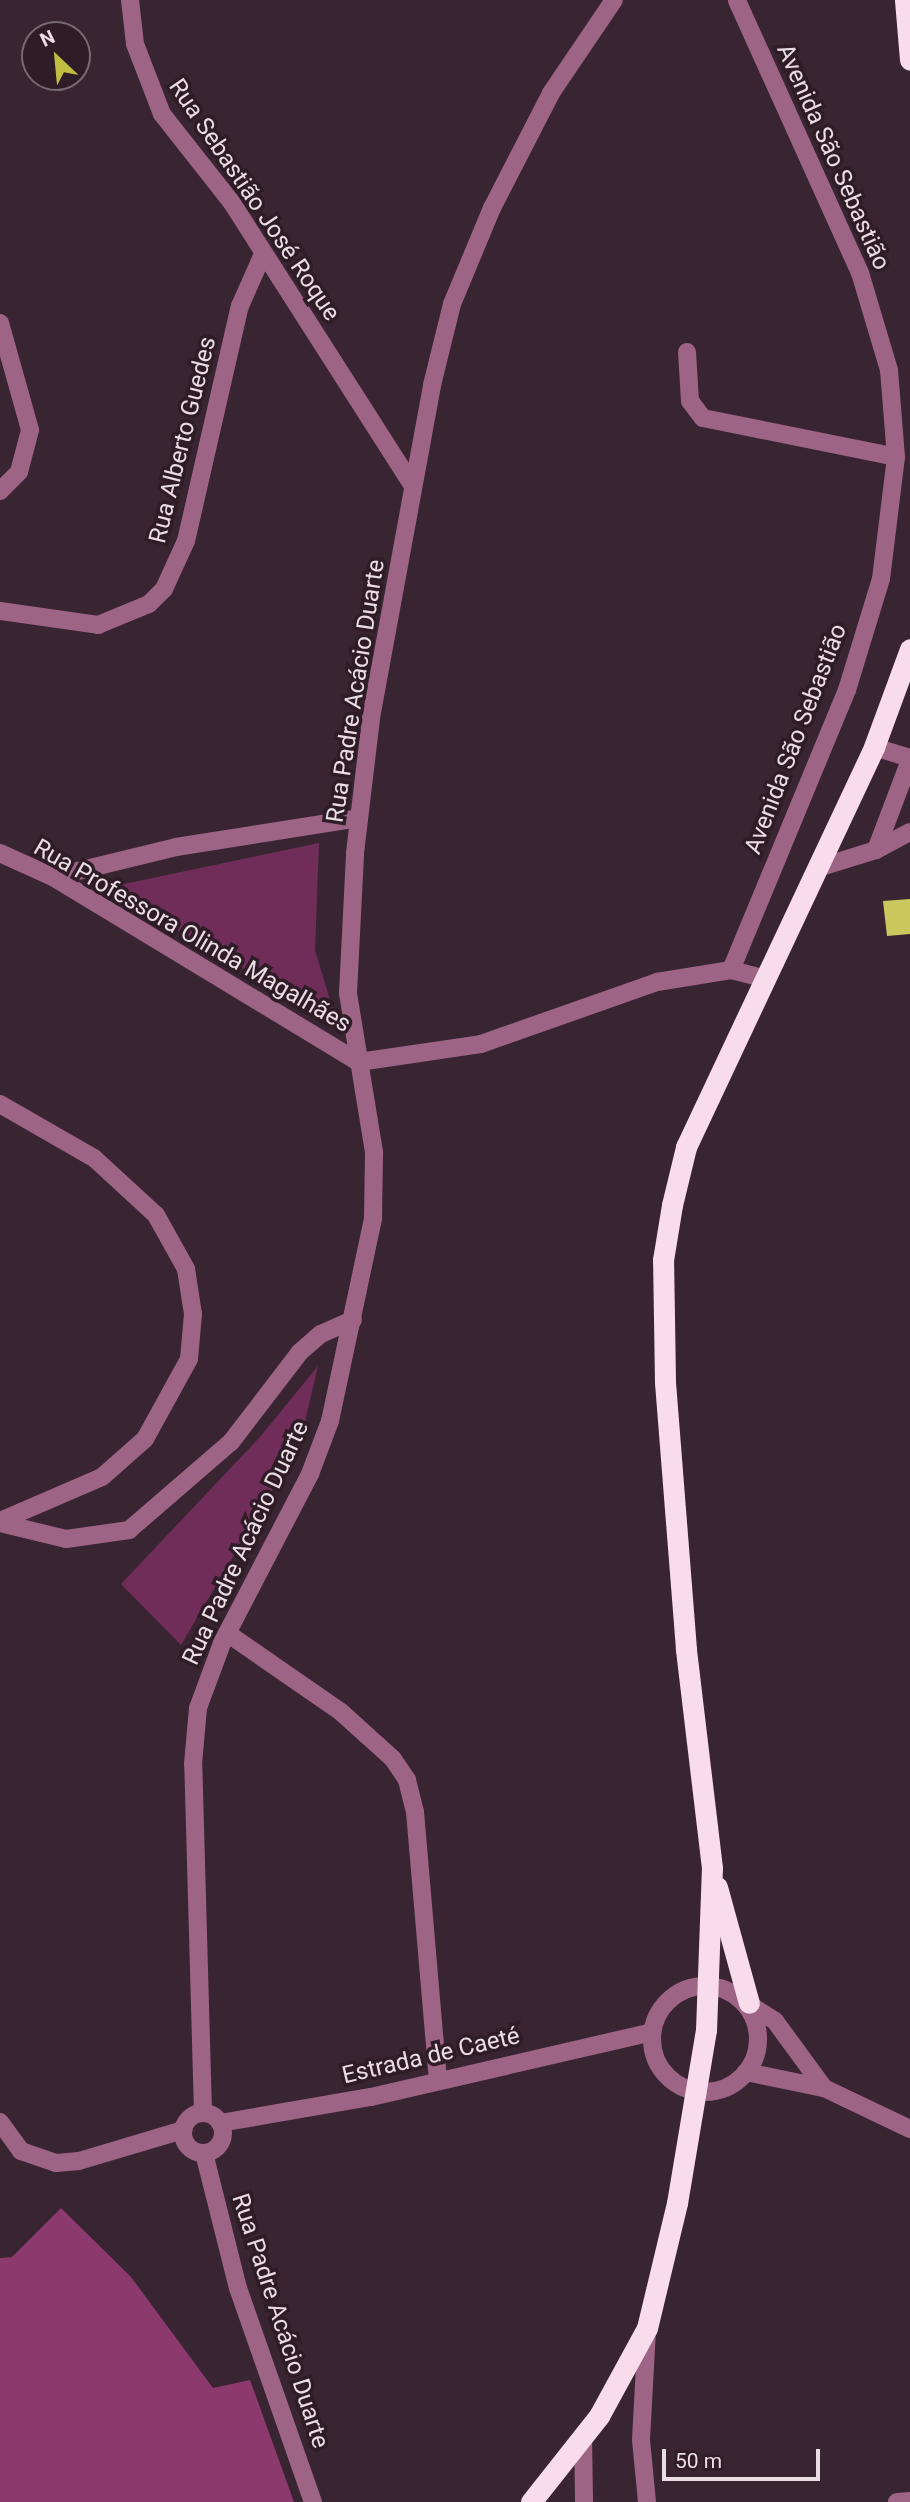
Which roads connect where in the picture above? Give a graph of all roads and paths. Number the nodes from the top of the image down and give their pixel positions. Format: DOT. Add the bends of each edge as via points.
graph roads {
  1 [pos="130,0"];
  2 [pos="614,0"];
  3 [pos="737,0"];
  4 [pos="905,0"];
  5 [pos="908,26"];
  6 [pos="910,60"];
  7 [pos="263,254"];
  8 [pos="0,323"];
  9 [pos="687,352"];
  10 [pos="895,457"];
  11 [pos="413,486"];
  12 [pos="0,491"];
  13 [pos="0,611"];
  14 [pos="910,649"];
  15 [pos="874,747"];
  16 [pos="910,759"];
  17 [pos="359,818"];
  18 [pos="910,832"];
  19 [pos="876,850"];
  20 [pos="0,853"];
  21 [pos="818,867"];
  22 [pos="53,877"];
  23 [pos="731,970"];
  24 [pos="763,978"];
  25 [pos="359,1062"];
  26 [pos="0,1104"];
  27 [pos="353,1320"];
  28 [pos="0,1522"];
  29 [pos="227,1633"];
  30 [pos="712,1868"];
  31 [pos="709,1986"];
  32 [pos="751,2005"];
  33 [pos="652,2032"];
  34 [pos="746,2073"];
  35 [pos="439,2079"];
  36 [pos="824,2088"];
  37 [pos="697,2092"];
  38 [pos="203,2113"];
  39 [pos="0,2122"];
  40 [pos="220,2123"];
  41 [pos="910,2129"];
  42 [pos="183,2130"];
  43 [pos="204,2153"];
  44 [pos="647,2328"];
  45 [pos="583,2435"];
  46 [pos="910,2501"];
  47 [pos="313,2502"];
  48 [pos="531,2502"];
  49 [pos="584,2502"];
  50 [pos="647,2502"];
  51 [pos="897,2502"];
  1 -- 7 [label="street, Rua Sebastião José Roque" via="135,44 162,114 232,203"];
  2 -- 11 [label="street, Rua Padre Acácio Duarte" via="551,93 472,252 452,304"];
  3 -- 10 [label="street, Avenida São Sebastião" via="860,273 889,370"];
  4 -- 5 [label="highway"];
  5 -- 6 [label="highway"];
  7 -- 11 [label="street, Rua Sebastião José Roque"];
  7 -- 13 [label="street, Rua Alberto Guedes" via="240,306 186,541 164,589 149,604 98,625"];
  8 -- 12 [label="street" via="30,430 19,472"];
  9 -- 10 [label="street" via="690,401 703,418"];
  10 -- 23 [label="street, Avenida São Sebastião" via="881,579 847,690"];
  11 -- 17 [label="street, Rua Padre Acácio Duarte"];
  14 -- 15 [label="highway"];
  15 -- 16 [label="street"];
  15 -- 21 [label="highway"];
  16 -- 19 [label="street"];
  17 -- 22 [label="street" via="176,848"];
  17 -- 25 [label="street, Rua Padre Acácio Duarte" via="348,993"];
  18 -- 19 [label="street"];
  19 -- 21 [label="street"];
  20 -- 22 [label="street, Rua Professora Olinda Magalhães"];
  21 -- 24 [label="highway"];
  22 -- 25 [label="street, Rua Professora Olinda Magalhães"];
  23 -- 24 [label="street"];
  23 -- 25 [label="street" via="657,982 481,1044"];
  24 -- 30 [label="highway" via="686,1147 663,1260 665,1382 686,1649"];
  25 -- 27 [label="street, Rua Padre Acácio Duarte" via="377,1182"];
  26 -- 28 [label="street" via="94,1158 156,1215 186,1269 193,1314 189,1359 145,1439 102,1476"];
  27 -- 28 [label="street" via="321,1334 300,1352 231,1443 129,1530 66,1539"];
  27 -- 29 [label="street, Rua Padre Acácio Duarte" via="330,1421 310,1474"];
  29 -- 35 [label="street" via="341,1712 393,1759 407,1780 415,1812"];
  29 -- 38 [label="street, Rua Padre Acácio Duarte" via="198,1709 193,1765"];
  30 -- 31 [label="highway"];
  30 -- 32 [label="highway"];
  31 -- 32 [label="street" via="737,1994"];
  31 -- 33 [label="street" via="678,1994 657,2017"];
  31 -- 37 [label="highway"];
  32 -- 34 [label="street" via="758,2046"];
  32 -- 36 [label="street" via="775,2021"];
  33 -- 35 [label="street, Estrada de Caeté"];
  33 -- 37 [label="street" via="654,2056 666,2076"];
  34 -- 36 [label="street"];
  34 -- 37 [label="street" via="724,2089"];
  35 -- 40 [label="street, Estrada de Caeté"];
  36 -- 41 [label="street"];
  37 -- 44 [label="highway"];
  38 -- 40 [label="street"];
  38 -- 42 [label="street" via="192,2116"];
  39 -- 42 [label="street" via="21,2151 56,2163 79,2161"];
  40 -- 43 [label="street" via="220,2143"];
  42 -- 43 [label="street" via="188,2147"];
  43 -- 47 [label="street, Rua Padre Acácio Duarte" via="238,2288"];
  44 -- 45 [label="highway" via="624,2375"];
  44 -- 50 [label="street" via="641,2440"];
  45 -- 48 [label="highway"];
  45 -- 49 [label="street"];
  46 -- 51 [label="street"];
}
